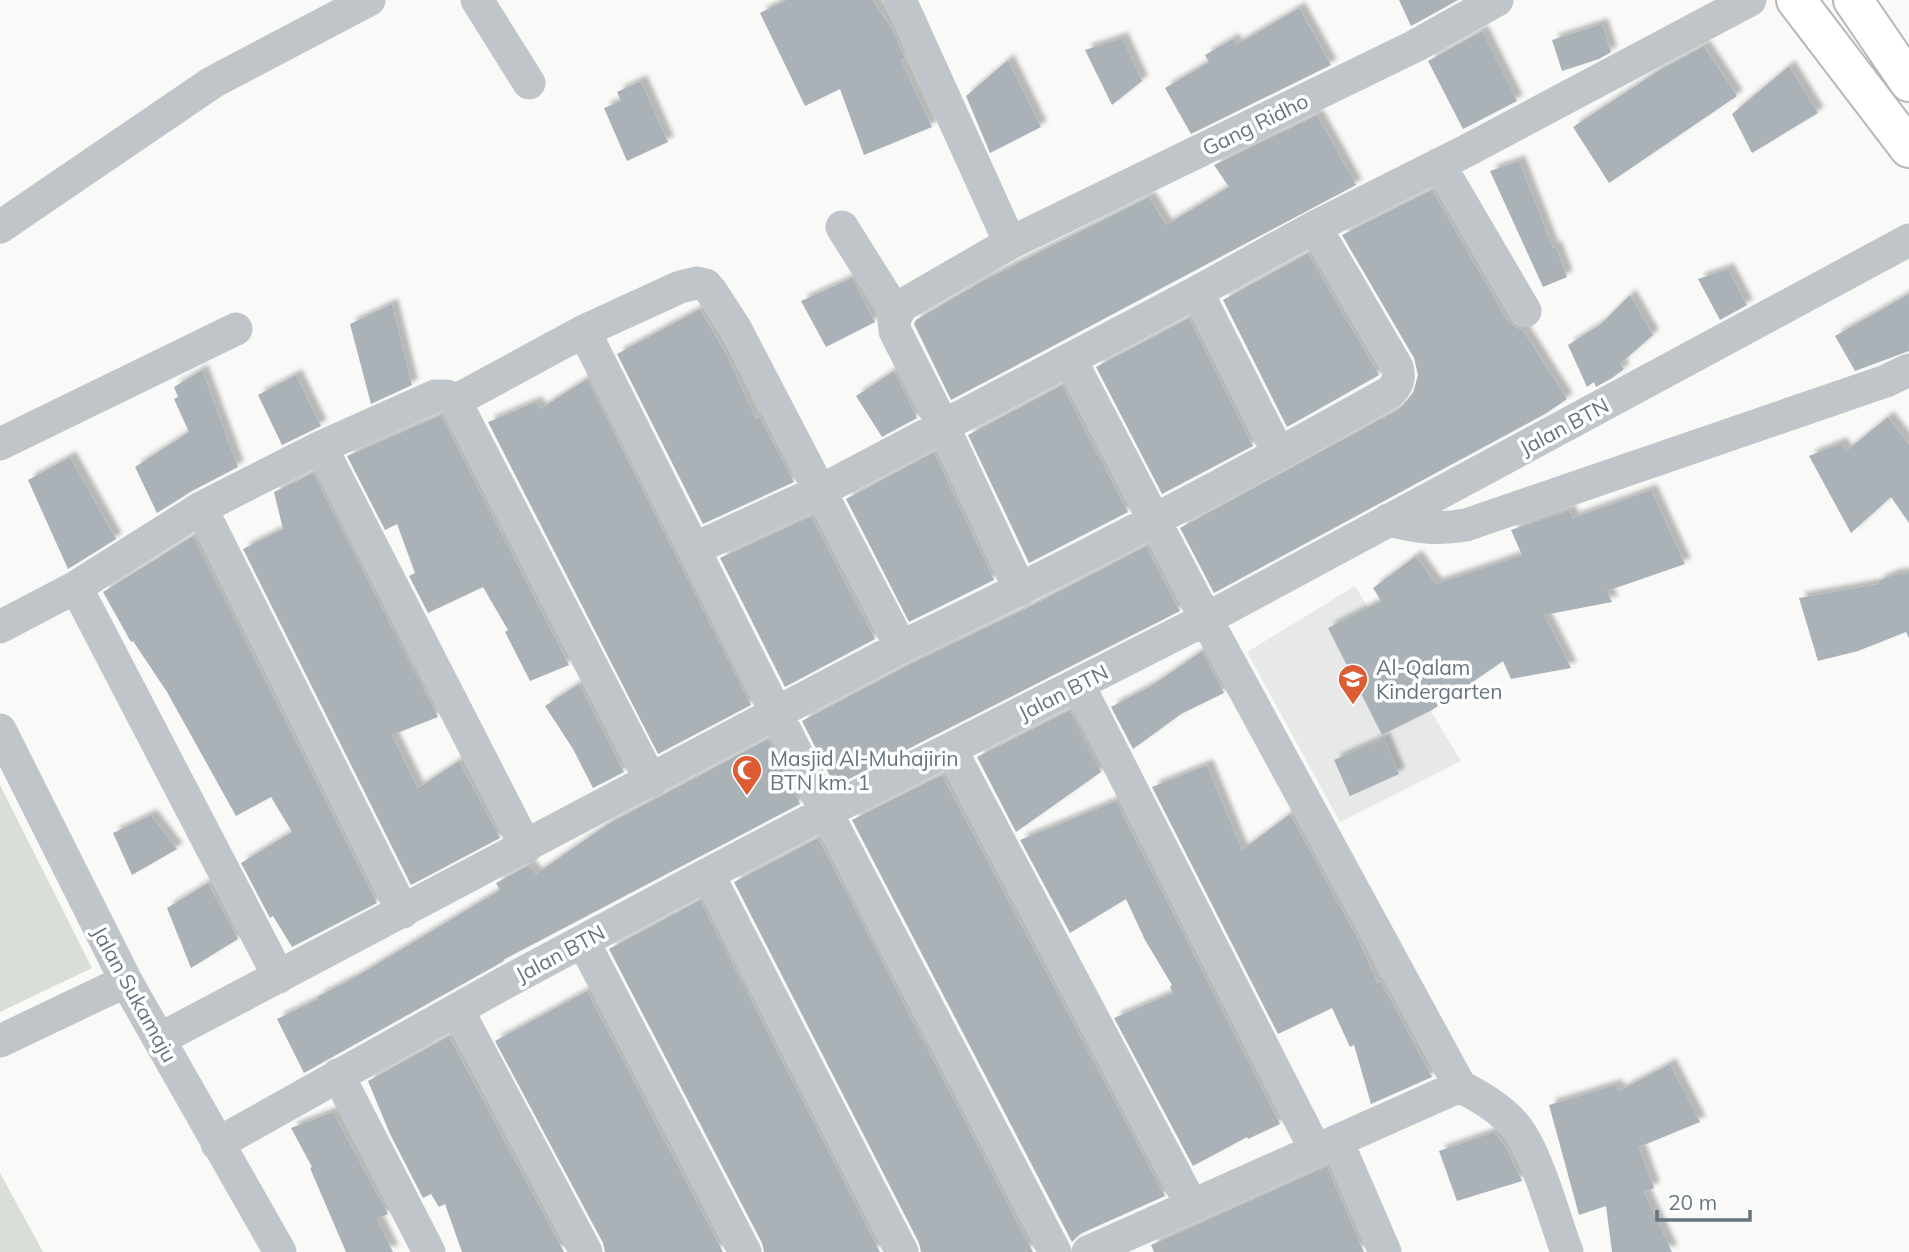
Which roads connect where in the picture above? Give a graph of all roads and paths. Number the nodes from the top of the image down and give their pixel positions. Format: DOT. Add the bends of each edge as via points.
graph roads {
  1 [pos="369,0"];
  2 [pos="477,0"];
  3 [pos="900,0"];
  4 [pos="1497,0"];
  5 [pos="1750,0"];
  6 [pos="1796,0"];
  7 [pos="1853,0"];
  8 [pos="1909,82"];
  9 [pos="530,83"];
  10 [pos="1909,148"];
  11 [pos="1439,164"];
  12 [pos="1315,226"];
  13 [pos="0,227"];
  14 [pos="842,227"];
  15 [pos="1909,240"];
  16 [pos="1010,243"];
  17 [pos="1196,292"];
  18 [pos="1525,311"];
  19 [pos="896,313"];
  20 [pos="236,329"];
  21 [pos="584,331"];
  22 [pos="1070,359"];
  23 [pos="1909,370"];
  24 [pos="455,401"];
  25 [pos="943,426"];
  26 [pos="0,444"];
  27 [pos="321,447"];
  28 [pos="1279,454"];
  29 [pos="820,492"];
  30 [pos="201,508"];
  31 [pos="1155,518"];
  32 [pos="1388,520"];
  33 [pos="694,549"];
  34 [pos="76,587"];
  35 [pos="1020,590"];
  36 [pos="1206,619"];
  37 [pos="0,627"];
  38 [pos="901,648"];
  39 [pos="1078,684"];
  40 [pos="776,713"];
  41 [pos="0,730"];
  42 [pos="951,750"];
  43 [pos="651,781"];
  44 [pos="826,812"];
  45 [pos="526,847"];
  46 [pos="708,874"];
  47 [pos="403,912"];
  48 [pos="583,941"];
  49 [pos="279,976"];
  50 [pos="126,981"];
  51 [pos="458,1011"];
  52 [pos="160,1039"];
  53 [pos="0,1041"];
  54 [pos="338,1075"];
  55 [pos="1460,1086"];
  56 [pos="217,1144"];
  57 [pos="1326,1146"];
  58 [pos="1192,1206"];
  59 [pos="281,1252"];
  60 [pos="429,1252"];
  61 [pos="586,1252"];
  62 [pos="745,1252"];
  63 [pos="902,1252"];
  64 [pos="1055,1252"];
  65 [pos="1088,1252"];
  66 [pos="1384,1252"];
  67 [pos="1567,1252"];
  1 -- 13 [label="street" via="214,82"];
  2 -- 9 [label="street"];
  3 -- 16 [label="street"];
  4 -- 16 [label="street, Gang Ridho" via="1415,46"];
  5 -- 11 [label="street"];
  6 -- 10 [label="highway"];
  7 -- 8 [label="highway"];
  11 -- 12 [label="street"];
  11 -- 18 [label="street"];
  12 -- 17 [label="street"];
  12 -- 28 [label="street" via="1399,376 1390,392"];
  14 -- 19 [label="street"];
  15 -- 32 [label="street, Jalan BTN"];
  16 -- 19 [label="street, Gang Ridho"];
  17 -- 22 [label="street"];
  17 -- 28 [label="street"];
  19 -- 25 [label="street" via="895,331"];
  20 -- 26 [label="street"];
  21 -- 24 [label="street"];
  21 -- 29 [label="street" via="680,287 706,285 735,328"];
  21 -- 33 [label="street"];
  22 -- 25 [label="street"];
  22 -- 31 [label="street"];
  23 -- 32 [label="street" via="1466,525 1423,529"];
  24 -- 27 [label="street" via="435,396"];
  24 -- 43 [label="street"];
  25 -- 29 [label="street"];
  25 -- 35 [label="street"];
  27 -- 30 [label="street"];
  27 -- 45 [label="street"];
  28 -- 31 [label="street"];
  29 -- 33 [label="street"];
  29 -- 38 [label="street"];
  30 -- 34 [label="street"];
  30 -- 47 [label="street"];
  31 -- 35 [label="street"];
  31 -- 36 [label="street"];
  32 -- 36 [label="street, Jalan BTN"];
  33 -- 40 [label="street"];
  34 -- 37 [label="street"];
  34 -- 49 [label="street"];
  35 -- 38 [label="street"];
  36 -- 39 [label="street, Jalan BTN"];
  36 -- 55 [label="street"];
  38 -- 40 [label="street"];
  39 -- 42 [label="street, Jalan BTN"];
  39 -- 57 [label="street"];
  40 -- 43 [label="street"];
  40 -- 44 [label="street"];
  41 -- 50 [label="street, Jalan Sukamaju"];
  42 -- 44 [label="street, Jalan BTN"];
  42 -- 58 [label="street"];
  43 -- 45 [label="street"];
  44 -- 46 [label="street, Jalan BTN"];
  44 -- 64 [label="street"];
  45 -- 47 [label="street"];
  46 -- 48 [label="street, Jalan BTN"];
  46 -- 63 [label="street"];
  47 -- 49 [label="street"];
  48 -- 51 [label="street, Jalan BTN"];
  48 -- 62 [label="street"];
  49 -- 52 [label="street"];
  50 -- 52 [label="street, Jalan Sukamaju"];
  50 -- 53 [label="street"];
  51 -- 54 [label="street, Jalan BTN"];
  51 -- 61 [label="street"];
  52 -- 56 [label="street, Jalan Sukamaju"];
  54 -- 56 [label="street, Jalan BTN"];
  54 -- 60 [label="street"];
  55 -- 57 [label="street"];
  55 -- 67 [label="street" via="1517,1128 1529,1148"];
  56 -- 59 [label="street, Jalan Sukamaju"];
  57 -- 58 [label="street"];
  57 -- 66 [label="street"];
  58 -- 65 [label="street"];
}
